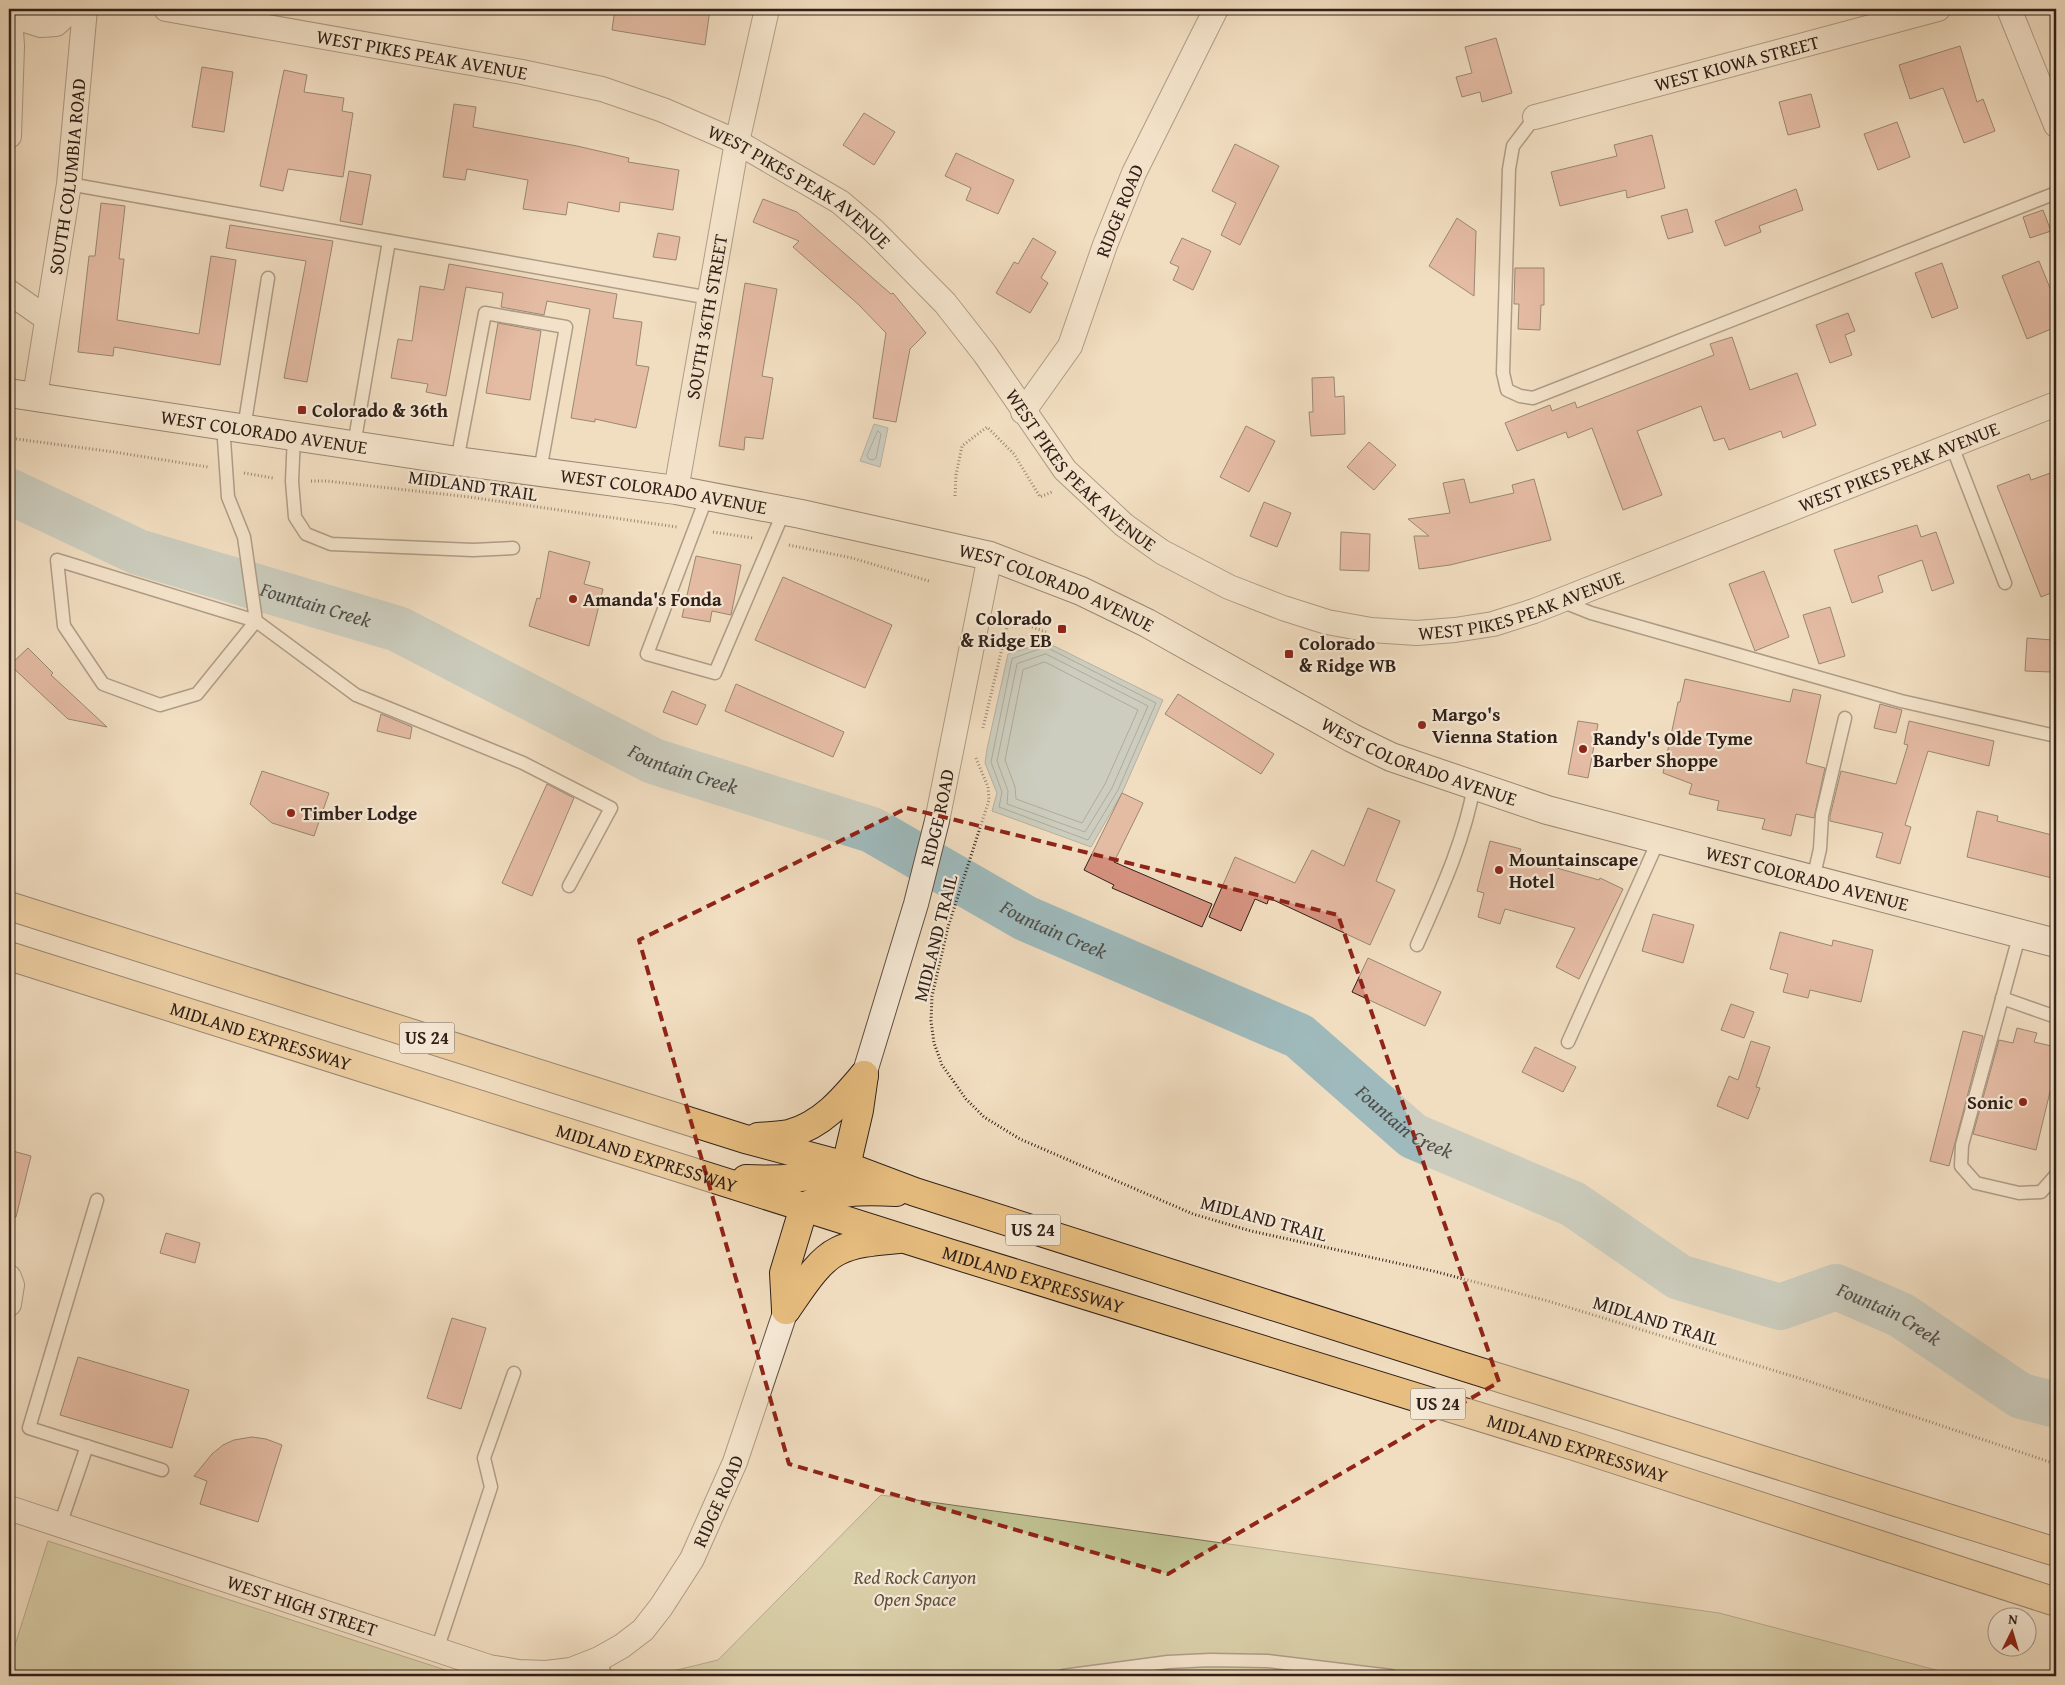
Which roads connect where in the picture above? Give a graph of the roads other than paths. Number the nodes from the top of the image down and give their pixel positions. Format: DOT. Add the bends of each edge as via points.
graph roads {
  1 [pos="85,9"];
  2 [pos="166,9"];
  3 [pos="767,9"];
  4 [pos="1216,9"];
  5 [pos="1938,9"];
  6 [pos="2009,9"];
  7 [pos="9,15"];
  8 [pos="56,19"];
  9 [pos="1535,117"];
  10 [pos="2056,125"];
  11 [pos="9,136"];
  12 [pos="737,142"];
  13 [pos="69,184"];
  14 [pos="2056,193"];
  15 [pos="389,241"];
  16 [pos="268,278"];
  17 [pos="9,292"];
  18 [pos="710,298"];
  19 [pos="46,318"];
  20 [pos="22,394"];
  21 [pos="2056,404"];
  22 [pos="1023,412"];
  23 [pos="234,427"];
  24 [pos="294,436"];
  25 [pos="354,445"];
  26 [pos="1952,446"];
  27 [pos="457,462"];
  28 [pos="540,471"];
  29 [pos="676,490"];
  30 [pos="707,496"];
  31 [pos="784,511"];
  32 [pos="513,548"];
  33 [pos="990,556"];
  34 [pos="2005,583"];
  35 [pos="1561,601"];
  36 [pos="256,621"];
  37 [pos="1845,718"];
  38 [pos="2056,736"];
  39 [pos="1474,786"];
  40 [pos="1659,839"];
  41 [pos="1813,879"];
  42 [pos="569,886"];
  43 [pos="9,906"];
  44 [pos="2020,933"];
  45 [pos="2056,943"];
  46 [pos="1417,945"];
  47 [pos="9,956"];
  48 [pos="2002,998"];
  49 [pos="2056,1017"];
  50 [pos="1568,1042"];
  51 [pos="864,1075"];
  52 [pos="745,1139"];
  53 [pos="846,1166"];
  54 [pos="2056,1175"];
  55 [pos="715,1178"];
  56 [pos="915,1192"];
  57 [pos="97,1200"];
  58 [pos="804,1207"];
  59 [pos="905,1238"];
  60 [pos="9,1277"];
  61 [pos="9,1304"];
  62 [pos="786,1310"];
  63 [pos="514,1373"];
  64 [pos="88,1446"];
  65 [pos="162,1470"];
  66 [pos="9,1508"];
  67 [pos="60,1525"];
  68 [pos="2056,1552"];
  69 [pos="2056,1602"];
  70 [pos="437,1650"];
  71 [pos="603,1667"];
  72 [pos="1335,1673"];
  73 [pos="1063,1676"];
  74 [pos="1391,1676"];
  1 -- 13 [label="street, SOUTH COLUMBIA ROAD"];
  2 -- 12 [label="street, WEST PIKES PEAK AVENUE" via="602,89 663,110"];
  3 -- 12 [label="street, SOUTH 36TH STREET"];
  4 -- 22 [label="street, RIDGE ROAD" via="1134,173 1070,346"];
  5 -- 9 [label="street, WEST KIOWA STREET"];
  6 -- 10 [label="street"];
  7 -- 8 [label="street"];
  7 -- 11 [label="street" via="12,46"];
  9 -- 14 [label="lane" via="1513,146 1509,169 1502,373 1507,390 1533,398"];
  12 -- 18 [label="street, SOUTH 36TH STREET"];
  12 -- 22 [label="street, WEST PIKES PEAK AVENUE" via="840,202 874,231 945,303 985,354"];
  13 -- 15 [label="lane"];
  13 -- 19 [label="street, SOUTH COLUMBIA ROAD"];
  15 -- 18 [label="lane"];
  15 -- 25 [label="lane"];
  16 -- 23 [label="lane"];
  17 -- 19 [label="street"];
  18 -- 29 [label="street, SOUTH 36TH STREET"];
  19 -- 20 [label="street, SOUTH COLUMBIA ROAD" via="42,342"];
  20 -- 23 [label="main road, WEST COLORADO AVENUE"];
  21 -- 26 [label="street, WEST PIKES PEAK AVENUE"];
  22 -- 35 [label="street, WEST PIKES PEAK AVENUE" via="1065,470 1124,525 1162,552 1229,587 1283,608 1327,622 1371,630 1417,633 1493,624"];
  23 -- 24 [label="main road, WEST COLORADO AVENUE"];
  23 -- 36 [label="lane" via="226,470 228,497 244,537"];
  24 -- 25 [label="main road, WEST COLORADO AVENUE"];
  24 -- 32 [label="lane" via="292,481 295,516 306,534 331,544 473,550"];
  25 -- 27 [label="main road, WEST COLORADO AVENUE"];
  26 -- 34 [label="lane"];
  26 -- 35 [label="street, WEST PIKES PEAK AVENUE"];
  27 -- 28 [label="main road, WEST COLORADO AVENUE"];
  27 -- 28 [label="lane" via="485,313 566,327"];
  28 -- 29 [label="main road, WEST COLORADO AVENUE"];
  29 -- 30 [label="main road, WEST COLORADO AVENUE"];
  30 -- 31 [label="main road, WEST COLORADO AVENUE"];
  30 -- 31 [label="lane" via="647,654 715,673"];
  31 -- 33 [label="main road, WEST COLORADO AVENUE"];
  33 -- 39 [label="main road, WEST COLORADO AVENUE" via="1081,591 1146,623 1391,757"];
  33 -- 51 [label="street, RIDGE ROAD" via="937,821 916,904"];
  35 -- 38 [label="lane" via="1901,701"];
  36 -- 36 [label="lane" via="180,598 57,560 64,626 103,684 160,705 197,694"];
  36 -- 42 [label="lane" via="356,695 523,763 611,808"];
  37 -- 41 [label="lane" via="1822,815 1820,849"];
  39 -- 40 [label="main road, WEST COLORADO AVENUE" via="1547,810"];
  39 -- 46 [label="lane" via="1458,851"];
  40 -- 41 [label="main road, WEST COLORADO AVENUE"];
  40 -- 50 [label="lane"];
  41 -- 44 [label="main road, WEST COLORADO AVENUE"];
  43 -- 52 [label="highway, US 24"];
  44 -- 45 [label="main road, WEST COLORADO AVENUE"];
  44 -- 48 [label="lane"];
  47 -- 55 [label="highway, MIDLAND EXPRESSWAY / US 24"];
  48 -- 49 [label="lane"];
  48 -- 54 [label="lane" via="1962,1145 1961,1166 1976,1184 2019,1193 2041,1192"];
  51 -- 52 [label="highway" via="839,1106 815,1124 789,1134"];
  51 -- 53 [label="highway"];
  52 -- 53 [label="highway, US 24"];
  53 -- 55 [label="highway" via="818,1175 781,1180"];
  53 -- 56 [label="highway, US 24"];
  55 -- 58 [label="highway, MIDLAND EXPRESSWAY / US 24"];
  56 -- 58 [label="highway" via="851,1192 823,1196"];
  56 -- 68 [label="highway, US 24"];
  57 -- 64 [label="lane" via="29,1428"];
  58 -- 59 [label="highway, MIDLAND EXPRESSWAY / US 24"];
  58 -- 62 [label="highway" via="784,1272"];
  59 -- 62 [label="highway" via="867,1243 837,1252 813,1272"];
  59 -- 69 [label="highway, MIDLAND EXPRESSWAY / US 24" via="1574,1446"];
  60 -- 61 [label="street" via="12,1285"];
  62 -- 71 [label="street, RIDGE ROAD" via="735,1462 692,1559 643,1630 622,1646"];
  63 -- 70 [label="lane" via="484,1458 491,1487"];
  64 -- 65 [label="lane"];
  64 -- 67 [label="lane"];
  66 -- 67 [label="street, WEST HIGH STREET"];
  67 -- 70 [label="street, WEST HIGH STREET"];
  70 -- 71 [label="street, WEST HIGH STREET" via="489,1667 519,1672 546,1673"];
  72 -- 73 [label="lane" via="1268,1661 1210,1660 1168,1662"];
  72 -- 74 [label="lane"];
}
